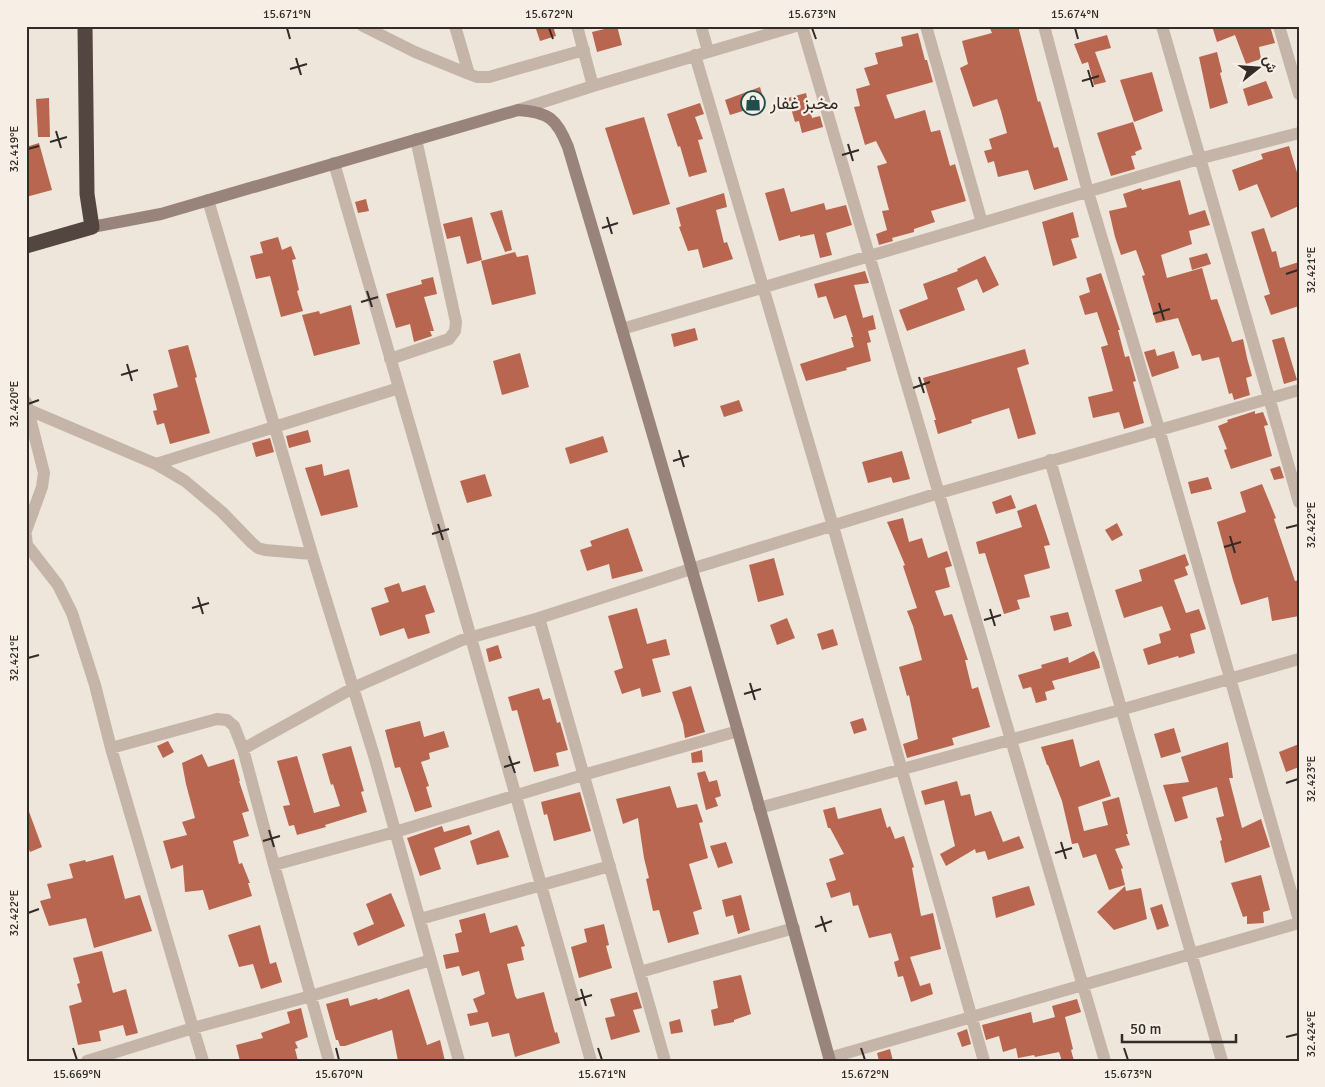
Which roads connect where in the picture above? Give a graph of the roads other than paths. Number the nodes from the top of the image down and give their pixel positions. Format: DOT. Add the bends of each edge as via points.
graph roads {
  1 [pos="85,26"];
  2 [pos="363,26"];
  3 [pos="455,26"];
  4 [pos="577,26"];
  5 [pos="701,26"];
  6 [pos="796,26"];
  7 [pos="802,26"];
  8 [pos="926,26"];
  9 [pos="1044,26"];
  10 [pos="1162,26"];
  11 [pos="1279,26"];
  12 [pos="584,50"];
  13 [pos="708,51"];
  14 [pos="695,55"];
  15 [pos="469,74"];
  16 [pos="593,86"];
  17 [pos="1299,94"];
  18 [pos="518,110"];
  19 [pos="1299,133"];
  20 [pos="416,139"];
  21 [pos="1202,158"];
  22 [pos="334,163"];
  23 [pos="1088,192"];
  24 [pos="208,200"];
  25 [pos="982,222"];
  26 [pos="92,228"];
  27 [pos="26,246"];
  28 [pos="870,255"];
  29 [pos="764,286"];
  30 [pos="622,329"];
  31 [pos="390,359"];
  32 [pos="399,388"];
  33 [pos="1299,390"];
  34 [pos="1270,398"];
  35 [pos="28,406"];
  36 [pos="275,426"];
  37 [pos="1158,429"];
  38 [pos="1050,460"];
  39 [pos="156,464"];
  40 [pos="939,493"];
  41 [pos="1299,502"];
  42 [pos="833,526"];
  43 [pos="26,531"];
  44 [pos="26,536"];
  45 [pos="312,554"];
  46 [pos="691,569"];
  47 [pos="539,618"];
  48 [pos="470,637"];
  49 [pos="1299,658"];
  50 [pos="1229,679"];
  51 [pos="353,688"];
  52 [pos="1120,710"];
  53 [pos="738,732"];
  54 [pos="1010,739"];
  55 [pos="111,748"];
  56 [pos="243,749"];
  57 [pos="902,768"];
  58 [pos="583,775"];
  59 [pos="516,795"];
  60 [pos="760,808"];
  61 [pos="395,832"];
  62 [pos="274,865"];
  63 [pos="610,866"];
  64 [pos="541,886"];
  65 [pos="420,919"];
  66 [pos="1299,921"];
  67 [pos="794,928"];
  68 [pos="1190,953"];
  69 [pos="431,960"];
  70 [pos="640,972"];
  71 [pos="1082,985"];
  72 [pos="311,996"];
  73 [pos="971,1017"];
  74 [pos="193,1028"];
  75 [pos="830,1059"];
  76 [pos="664,1060"];
  77 [pos="87,1061"];
  78 [pos="203,1061"];
  79 [pos="329,1061"];
  80 [pos="458,1061"];
  81 [pos="590,1061"];
  82 [pos="984,1061"];
  83 [pos="1105,1061"];
  84 [pos="1222,1061"];
  1 -- 26 [label="highway" via="88,194"];
  2 -- 15 [label="street"];
  3 -- 15 [label="street"];
  4 -- 12 [label="street"];
  5 -- 13 [label="street"];
  6 -- 13 [label="street"];
  7 -- 28 [label="street"];
  8 -- 25 [label="street"];
  9 -- 23 [label="street"];
  10 -- 21 [label="street"];
  11 -- 17 [label="street"];
  12 -- 15 [label="street" via="489,77"];
  12 -- 16 [label="street"];
  13 -- 14 [label="street"];
  14 -- 16 [label="street"];
  14 -- 29 [label="street"];
  16 -- 18 [label="street"];
  18 -- 20 [label="main road"];
  18 -- 30 [label="main road" via="537,111 561,129"];
  19 -- 21 [label="street"];
  20 -- 22 [label="main road"];
  20 -- 31 [label="street" via="456,322 449,339"];
  21 -- 23 [label="street"];
  21 -- 34 [label="street"];
  22 -- 24 [label="main road"];
  22 -- 31 [label="street"];
  23 -- 25 [label="street"];
  23 -- 37 [label="street"];
  24 -- 26 [label="main road" via="161,214"];
  24 -- 36 [label="street"];
  25 -- 28 [label="street"];
  26 -- 27 [label="highway"];
  28 -- 29 [label="street"];
  28 -- 40 [label="street"];
  29 -- 30 [label="street"];
  29 -- 42 [label="street"];
  30 -- 46 [label="main road"];
  31 -- 32 [label="street"];
  32 -- 36 [label="street"];
  32 -- 48 [label="street"];
  33 -- 34 [label="street"];
  34 -- 37 [label="street"];
  34 -- 41 [label="street"];
  35 -- 39 [label="street"];
  35 -- 43 [label="street" via="44,473"];
  36 -- 39 [label="street"];
  36 -- 45 [label="street"];
  37 -- 38 [label="street"];
  37 -- 50 [label="street"];
  38 -- 40 [label="street"];
  38 -- 52 [label="street"];
  39 -- 45 [label="street" via="197,490 258,548"];
  40 -- 42 [label="street"];
  40 -- 54 [label="street"];
  42 -- 46 [label="street"];
  42 -- 57 [label="street"];
  44 -- 55 [label="street" via="27,545 58,585 72,613"];
  45 -- 51 [label="street"];
  46 -- 47 [label="street"];
  46 -- 53 [label="main road"];
  47 -- 48 [label="street"];
  47 -- 58 [label="street"];
  48 -- 51 [label="street"];
  48 -- 59 [label="street"];
  49 -- 50 [label="street"];
  50 -- 52 [label="street"];
  50 -- 66 [label="street"];
  51 -- 56 [label="street"];
  51 -- 61 [label="street"];
  52 -- 54 [label="street"];
  52 -- 68 [label="street"];
  53 -- 58 [label="street"];
  53 -- 60 [label="main road"];
  54 -- 57 [label="street"];
  54 -- 71 [label="street"];
  55 -- 56 [label="street" via="217,719 227,720 234,726"];
  55 -- 74 [label="street"];
  56 -- 62 [label="street"];
  57 -- 60 [label="street"];
  57 -- 73 [label="street"];
  58 -- 59 [label="street"];
  58 -- 63 [label="street"];
  59 -- 61 [label="street"];
  59 -- 64 [label="street"];
  60 -- 67 [label="main road"];
  61 -- 62 [label="street"];
  61 -- 65 [label="street"];
  62 -- 72 [label="street"];
  63 -- 64 [label="street"];
  63 -- 70 [label="street"];
  64 -- 65 [label="street"];
  64 -- 81 [label="street"];
  65 -- 69 [label="street"];
  66 -- 68 [label="street"];
  67 -- 70 [label="street"];
  67 -- 75 [label="main road"];
  68 -- 71 [label="street"];
  68 -- 84 [label="street"];
  69 -- 72 [label="street"];
  69 -- 80 [label="street"];
  70 -- 76 [label="street"];
  71 -- 73 [label="street"];
  71 -- 83 [label="street"];
  72 -- 74 [label="street"];
  72 -- 79 [label="street"];
  73 -- 75 [label="street"];
  73 -- 82 [label="street"];
  74 -- 77 [label="street"];
  74 -- 78 [label="street"];
}
